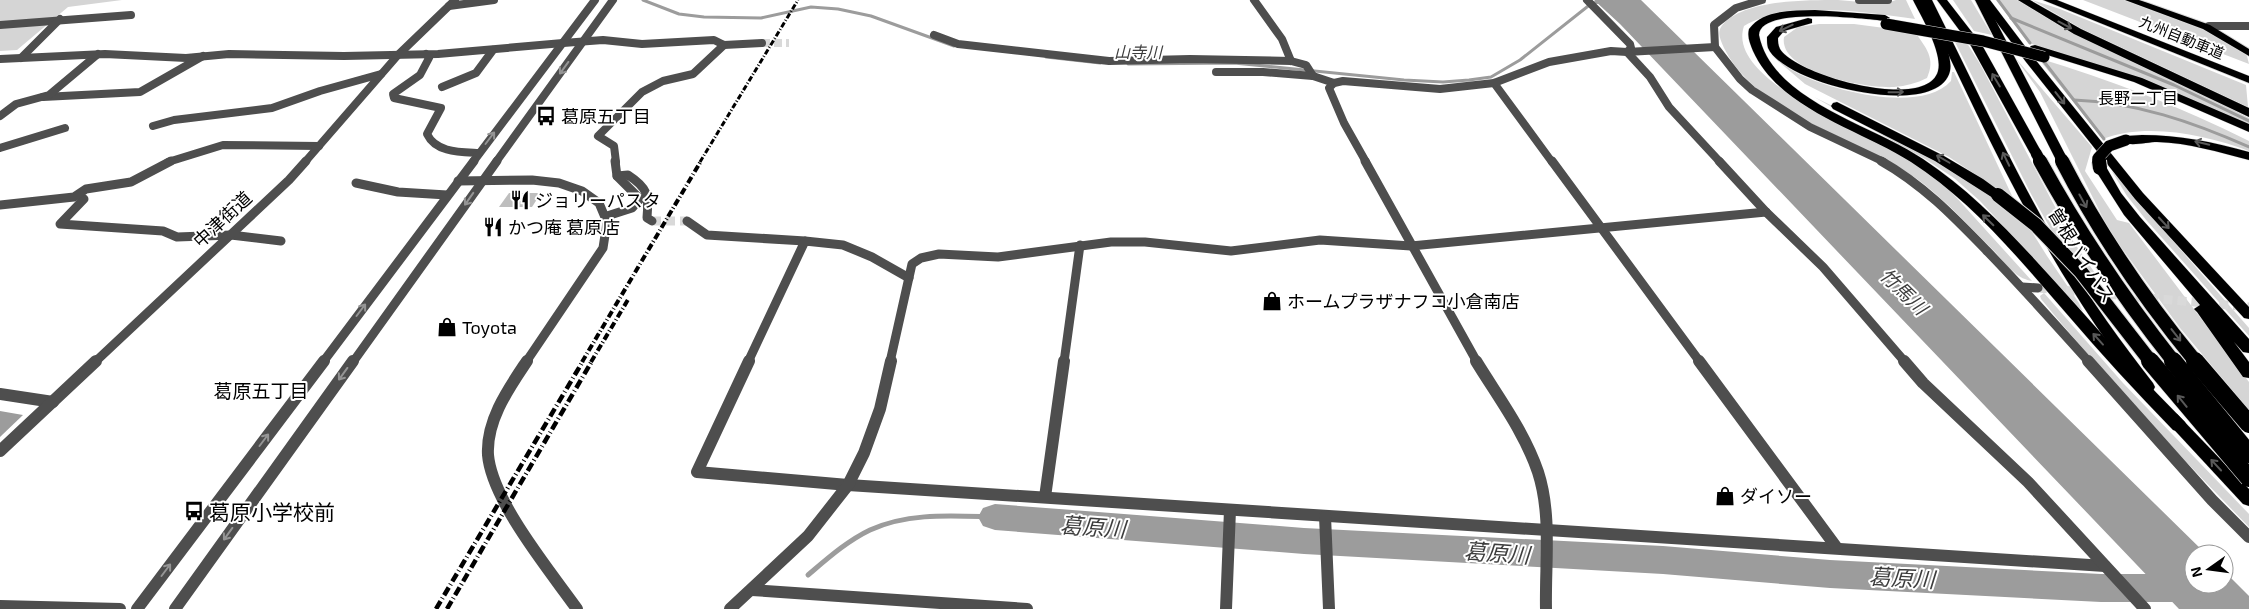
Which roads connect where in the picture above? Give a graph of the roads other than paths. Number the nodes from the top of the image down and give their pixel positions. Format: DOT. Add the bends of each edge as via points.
graph roads {
  1 [pos="494,0"];
  2 [pos="595,0"];
  3 [pos="614,0"];
  4 [pos="1254,0"];
  5 [pos="1762,0"];
  6 [pos="1859,0"];
  7 [pos="1888,0"];
  8 [pos="1918,0"];
  9 [pos="1927,0"];
  10 [pos="1942,0"];
  11 [pos="1980,0"];
  12 [pos="1985,0"];
  13 [pos="2023,0"];
  14 [pos="2048,0"];
  15 [pos="2069,0"];
  16 [pos="2129,0"];
  17 [pos="1588,1"];
  18 [pos="452,3"];
  19 [pos="131,15"];
  20 [pos="60,19"];
  21 [pos="1885,21"];
  22 [pos="0,25"];
  23 [pos="2209,26"];
  24 [pos="2249,26"];
  25 [pos="934,35"];
  26 [pos="582,42"];
  27 [pos="762,43"];
  28 [pos="563,44"];
  29 [pos="724,45"];
  30 [pos="1756,46"];
  31 [pos="1715,47"];
  32 [pos="493,50"];
  33 [pos="1627,52"];
  34 [pos="2249,52"];
  35 [pos="98,54"];
  36 [pos="426,54"];
  37 [pos="398,55"];
  38 [pos="203,56"];
  39 [pos="21,58"];
  40 [pos="0,59"];
  41 [pos="1291,61"];
  42 [pos="2249,70"];
  43 [pos="1216,72"];
  44 [pos="381,74"];
  45 [pos="1313,76"];
  46 [pos="2249,80"];
  47 [pos="1334,83"];
  48 [pos="1494,83"];
  49 [pos="442,87"];
  50 [pos="43,97"];
  51 [pos="2249,113"];
  52 [pos="0,116"];
  53 [pos="153,126"];
  54 [pos="65,128"];
  55 [pos="2249,128"];
  56 [pos="2249,136"];
  57 [pos="319,146"];
  58 [pos="0,148"];
  59 [pos="479,153"];
  60 [pos="2249,156"];
  61 [pos="617,176"];
  62 [pos="482,180"];
  63 [pos="458,181"];
  64 [pos="356,183"];
  65 [pos="447,195"];
  66 [pos="84,199"];
  67 [pos="0,205"];
  68 [pos="1766,212"];
  69 [pos="607,216"];
  70 [pos="652,221"];
  71 [pos="687,221"];
  72 [pos="1600,229"];
  73 [pos="231,235"];
  74 [pos="281,241"];
  75 [pos="805,241"];
  76 [pos="1080,245"];
  77 [pos="1411,246"];
  78 [pos="2172,264"];
  79 [pos="909,278"];
  80 [pos="2022,287"];
  81 [pos="2038,288"];
  82 [pos="2249,315"];
  83 [pos="2249,348"];
  84 [pos="2249,373"];
  85 [pos="0,394"];
  86 [pos="54,402"];
  87 [pos="2249,424"];
  88 [pos="2179,426"];
  89 [pos="0,451"];
  90 [pos="2249,454"];
  91 [pos="2249,478"];
  92 [pos="848,485"];
  93 [pos="1045,497"];
  94 [pos="2249,500"];
  95 [pos="1230,510"];
  96 [pos="1325,516"];
  97 [pos="1545,529"];
  98 [pos="2249,537"];
  99 [pos="1837,548"];
  100 [pos="2105,566"];
  101 [pos="752,590"];
  102 [pos="0,606"];
  103 [pos="120,609"];
  104 [pos="137,609"];
  105 [pos="175,609"];
  106 [pos="576,609"];
  107 [pos="730,609"];
  108 [pos="1027,609"];
  109 [pos="1226,609"];
  110 [pos="1329,609"];
  111 [pos="1546,609"];
  112 [pos="2145,609"];
  1 -- 18 [label="street"];
  2 -- 28 [label="street"];
  3 -- 26 [label="street"];
  4 -- 41 [label="street" via="1282,39"];
  5 -- 31 [label="street" via="1724,14 1714,25"];
  6 -- 7 [label="street"];
  21 -- 8 [label="highway, one-way" via="1829,19 1798,22 1780,29 1772,37 1774,49 1798,69 1837,84 1889,92 1929,88 1940,81 1944,72 1938,40"];
  88 -- 9 [label="highway, 曽根バイパス, one-way" via="2128,361 2063,264 2009,166"];
  90 -- 10 [label="highway, one-way, bridge" via="2160,346 2103,268 2074,224 1976,45"];
  11 -- 87 [label="highway, one-way, bridge" via="2098,228 2184,346"];
  12 -- 82 [label="highway, one-way" via="2139,196"];
  13 -- 51 [label="highway, one-way" via="2092,38"];
  14 -- 46 [label="highway, 九州自動車道"];
  15 -- 42 [label="highway, 九州自動車道"];
  16 -- 23 [label="main road"];
  17 -- 33 [label="street" via="1630,44"];
  18 -- 37 [label="street, 中津街道"];
  19 -- 20 [label="street"];
  20 -- 22 [label="street"];
  20 -- 39 [label="street"];
  21 -- 30 [label="highway" via="1822,13 1776,16 1754,28"];
  21 -- 55 [label="highway" via="1980,35 2035,48 2138,80"];
  21 -- 56 [label="highway, bridge" via="2044,57 2146,92"];
  23 -- 24 [label="street"];
  23 -- 34 [label="main road"];
  25 -- 41 [label="street" via="958,44 1109,61"];
  26 -- 28 [label="street"];
  26 -- 29 [label="street" via="603,40 642,44 714,40"];
  26 -- 62 [label="street, one-way"];
  27 -- 29 [label="street"];
  28 -- 32 [label="street"];
  59 -- 28 [label="street, one-way"];
  29 -- 61 [label="street" via="693,74 663,81 642,92 598,136 614,146"];
  88 -- 30 [label="highway, one-way" via="2139,386 2011,242 1946,179 1915,158 1800,96 1763,63"];
  91 -- 30 [label="highway, one-way, bridge" via="2160,374 2081,272 2036,225 1967,172 1815,94 1777,68"];
  31 -- 33 [label="street"];
  31 -- 80 [label="street" via="1740,79 1776,107 1914,181"];
  32 -- 36 [label="street"];
  32 -- 49 [label="street" via="476,73"];
  33 -- 48 [label="street" via="1611,51 1548,62"];
  33 -- 68 [label="street" via="1650,77 1669,107"];
  35 -- 38 [label="street"];
  35 -- 39 [label="street"];
  35 -- 50 [label="street"];
  36 -- 37 [label="street"];
  36 -- 59 [label="street" via="429,58 427,67 420,77 393,94 394,98 441,108 427,134 434,144 458,152"];
  37 -- 38 [label="street"];
  37 -- 44 [label="street, 中津街道"];
  38 -- 50 [label="street" via="140,92"];
  39 -- 40 [label="street"];
  41 -- 45 [label="street" via="1306,65"];
  43 -- 45 [label="street"];
  44 -- 53 [label="street" via="272,108 174,120"];
  44 -- 57 [label="street, 中津街道"];
  45 -- 47 [label="street"];
  47 -- 48 [label="street" via="1353,81 1440,89"];
  47 -- 77 [label="street" via="1329,88 1345,127"];
  48 -- 72 [label="street"];
  50 -- 52 [label="street" via="16,104"];
  54 -- 58 [label="street"];
  57 -- 67 [label="street" via="223,146 168,162 131,182 86,189 74,197"];
  57 -- 73 [label="street, 中津街道" via="289,180"];
  59 -- 63 [label="street"];
  60 -- 78 [label="highway, one-way, bridge" via="2191,140 2149,137 2115,142 2102,151 2098,158 2100,168 2119,200"];
  61 -- 69 [label="street" via="640,199 632,208"];
  61 -- 70 [label="street" via="628,174 644,185 649,198 647,218"];
  62 -- 63 [label="street"];
  62 -- 69 [label="street" via="548,181 571,186 589,193"];
  62 -- 105 [label="street, one-way"];
  63 -- 65 [label="street"];
  64 -- 65 [label="street" via="398,192"];
  104 -- 65 [label="street, one-way"];
  66 -- 73 [label="street" via="60,224 163,231 177,237"];
  68 -- 72 [label="street"];
  68 -- 100 [label="street" via="1823,267 1923,383 2028,482"];
  69 -- 106 [label="street" via="608,236 603,248 497,407 488,456 493,480"];
  71 -- 75 [label="street" via="707,235"];
  72 -- 77 [label="street"];
  72 -- 99 [label="street"];
  73 -- 74 [label="street"];
  73 -- 86 [label="street, 中津街道"];
  75 -- 79 [label="street" via="843,245"];
  75 -- 92 [label="street" via="697,472"];
  76 -- 77 [label="street" via="1136,241 1231,251 1320,240"];
  76 -- 79 [label="street" via="998,257 929,255 912,264"];
  76 -- 93 [label="street"];
  77 -- 97 [label="street" via="1534,462 1542,488"];
  78 -- 83 [label="highway"];
  78 -- 84 [label="highway"];
  79 -- 92 [label="street" via="880,409 864,454"];
  80 -- 81 [label="street"];
  80 -- 98 [label="street" via="2212,500"];
  85 -- 86 [label="street"];
  86 -- 89 [label="street, 中津街道"];
  94 -- 88 [label="highway, 曽根バイパス, one-way"];
  92 -- 93 [label="street"];
  92 -- 101 [label="street" via="808,536"];
  93 -- 95 [label="street"];
  95 -- 96 [label="street"];
  95 -- 109 [label="street"];
  96 -- 97 [label="street"];
  96 -- 110 [label="street"];
  97 -- 99 [label="street"];
  97 -- 111 [label="street"];
  99 -- 100 [label="street"];
  100 -- 112 [label="street"];
  101 -- 107 [label="street"];
  101 -- 108 [label="street"];
  102 -- 103 [label="street"];
}
